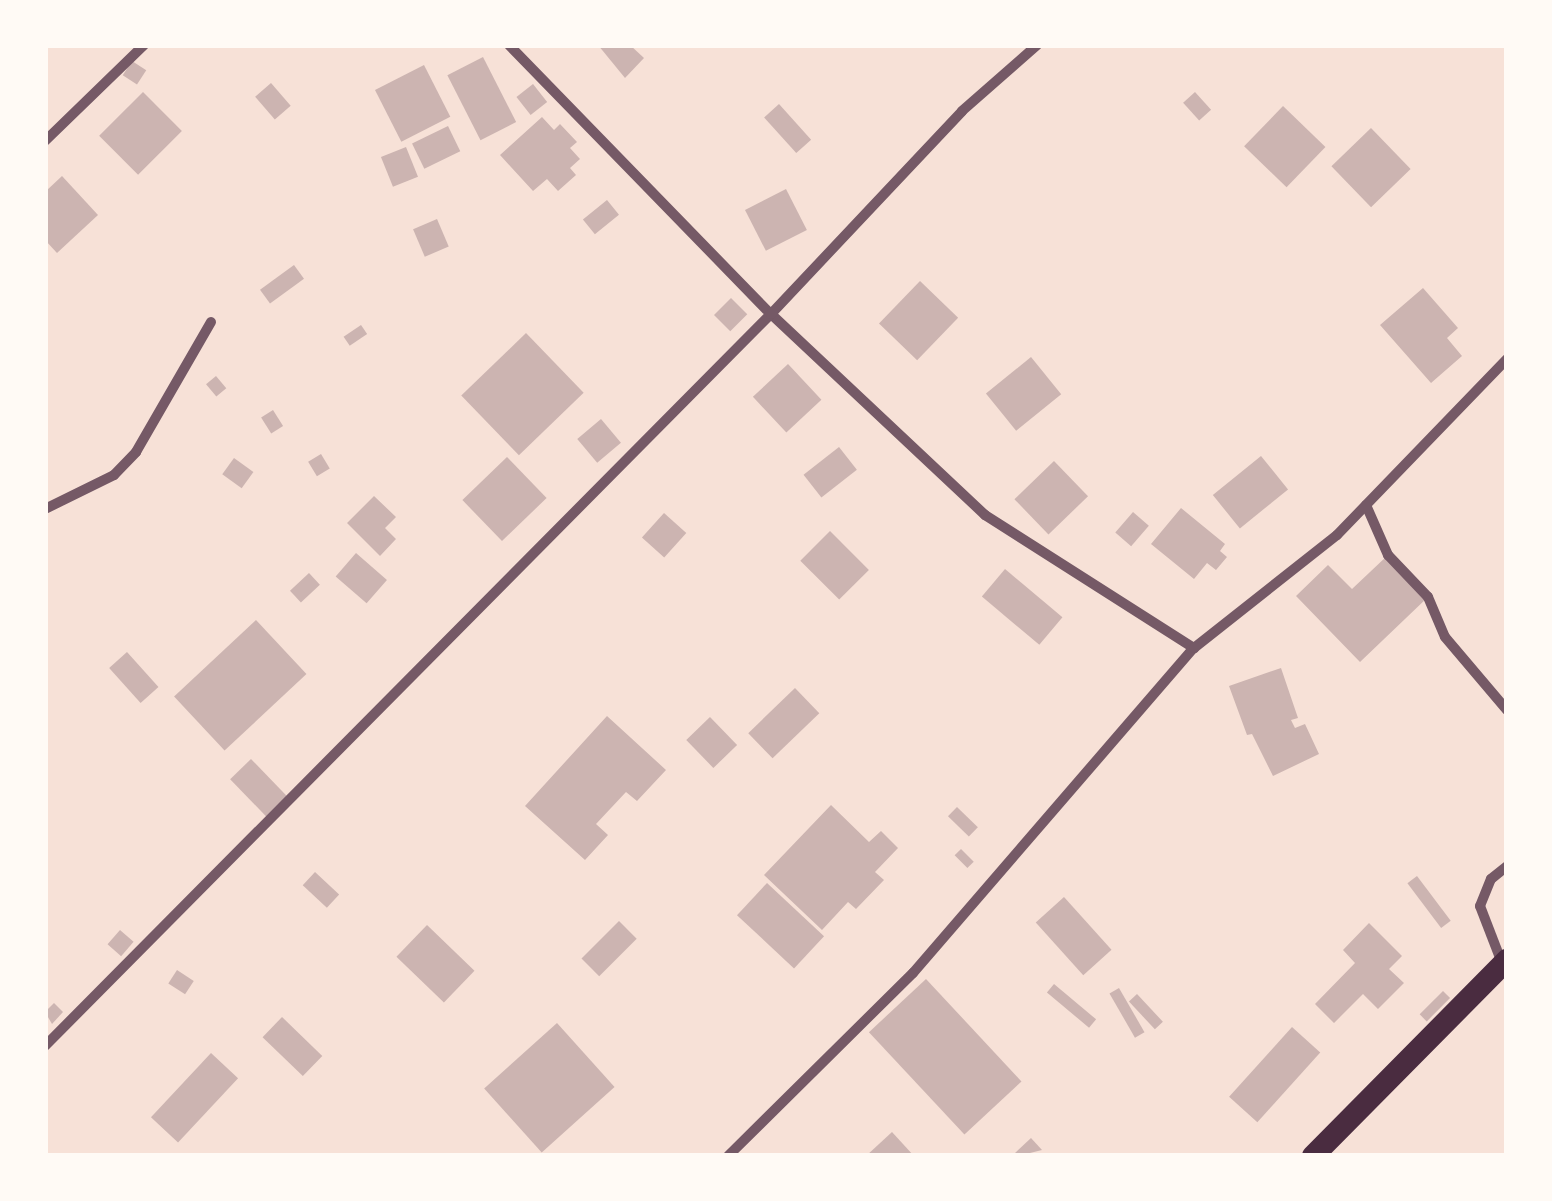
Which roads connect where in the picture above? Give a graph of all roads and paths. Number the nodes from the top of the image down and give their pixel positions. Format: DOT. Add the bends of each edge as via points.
graph roads {
  1 [pos="144,45"];
  2 [pos="509,45"];
  3 [pos="1037,45"];
  4 [pos="45,141"];
  5 [pos="772,314"];
  6 [pos="211,322"];
  7 [pos="1507,359"];
  8 [pos="1366,505"];
  9 [pos="45,509"];
  10 [pos="1194,648"];
  11 [pos="1507,710"];
  12 [pos="1507,866"];
  13 [pos="1505,962"];
  14 [pos="45,1046"];
  15 [pos="728,1156"];
  16 [pos="1313,1156"];
  1 -- 4 [label="street"];
  2 -- 5 [label="street"];
  3 -- 5 [label="street" via="962,111"];
  5 -- 10 [label="street" via="986,514"];
  5 -- 14 [label="street"];
  6 -- 9 [label="street" via="136,452 114,475"];
  7 -- 8 [label="street"];
  8 -- 10 [label="street"];
  8 -- 11 [label="street" via="1388,555 1428,597 1445,637"];
  10 -- 15 [label="street" via="913,973"];
  12 -- 13 [label="street" via="1491,880 1480,906"];
  13 -- 16 [label="highway"];
}
